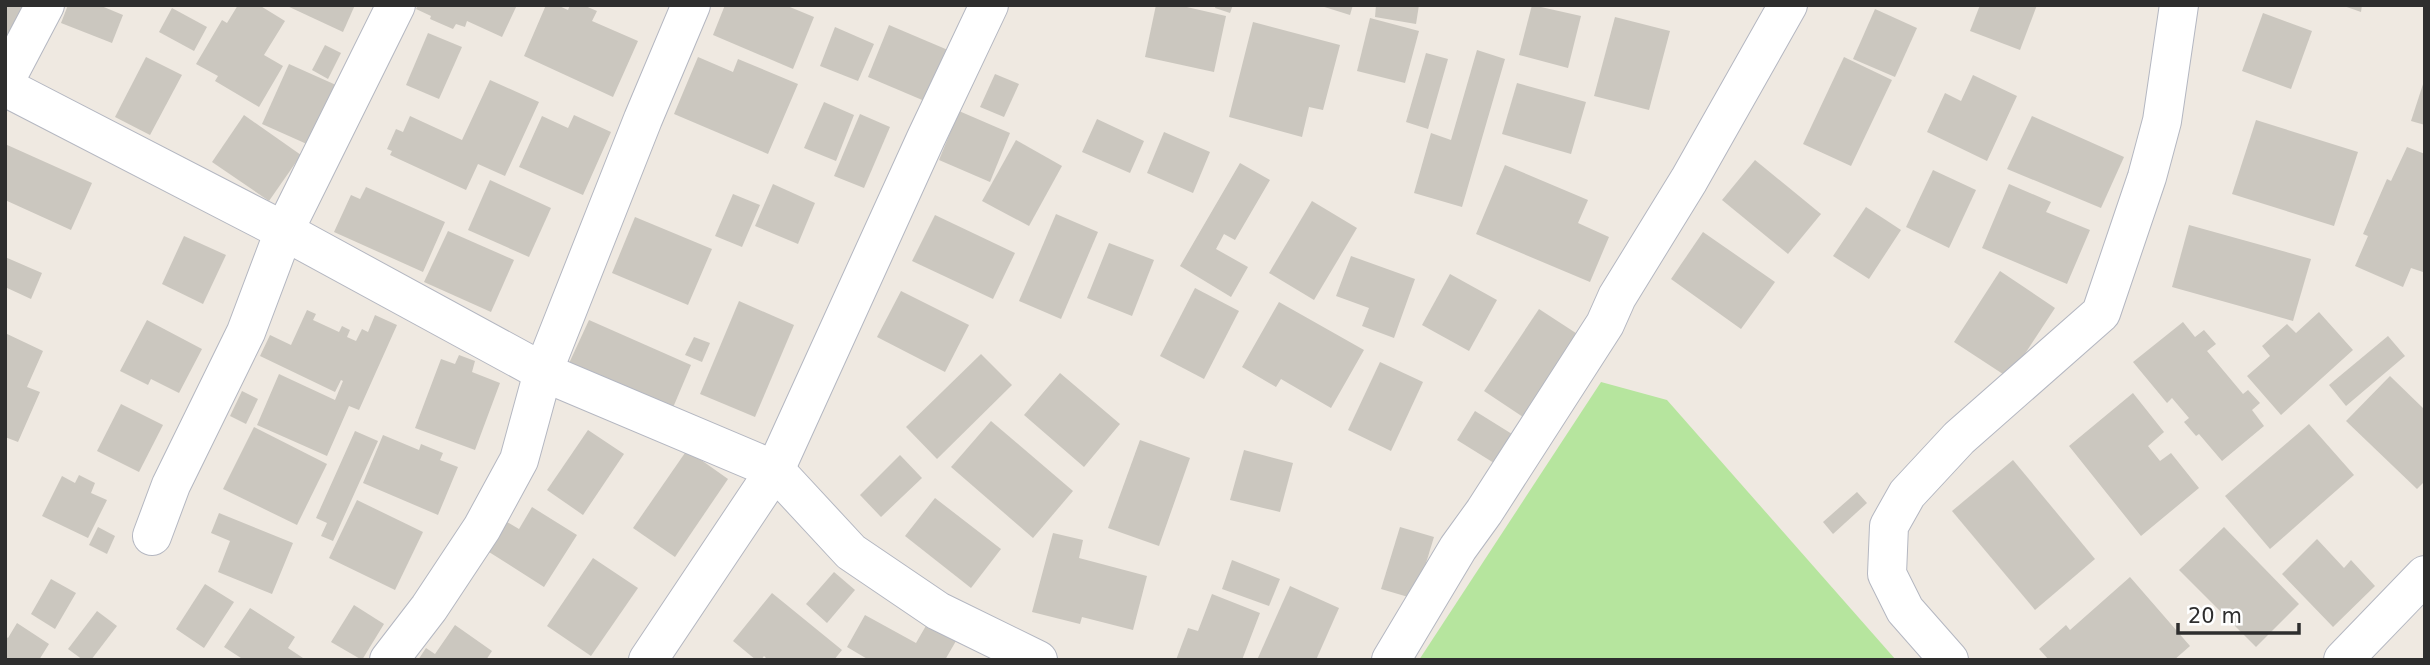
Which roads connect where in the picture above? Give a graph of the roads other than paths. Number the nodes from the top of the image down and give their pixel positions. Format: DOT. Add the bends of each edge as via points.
graph roads {
  1 [pos="44,5"];
  2 [pos="396,5"];
  3 [pos="691,5"];
  4 [pos="989,5"];
  5 [pos="1788,5"];
  6 [pos="2179,5"];
  7 [pos="5,81"];
  8 [pos="5,87"];
  9 [pos="284,231"];
  10 [pos="543,372"];
  11 [pos="775,470"];
  12 [pos="152,536"];
  13 [pos="2425,575"];
  14 [pos="388,660"];
  15 [pos="648,660"];
  16 [pos="1038,660"];
  17 [pos="1391,660"];
  18 [pos="1949,660"];
  19 [pos="2343,660"];
  1 -- 7 [label="street"];
  2 -- 9 [label="street"];
  3 -- 10 [label="street"];
  4 -- 11 [label="street"];
  5 -- 17 [label="street" via="1605,324 1458,548"];
  6 -- 18 [label="street" via="2162,121 2101,313 1959,438 1907,494 1889,526 1886,574 1905,610"];
  8 -- 9 [label="street"];
  9 -- 10 [label="street"];
  9 -- 12 [label="street" via="246,332 171,485"];
  10 -- 11 [label="street"];
  10 -- 14 [label="street" via="519,460 507,483 444,586"];
  11 -- 15 [label="street"];
  11 -- 16 [label="street" via="851,552 938,611"];
  13 -- 19 [label="street"];
}
